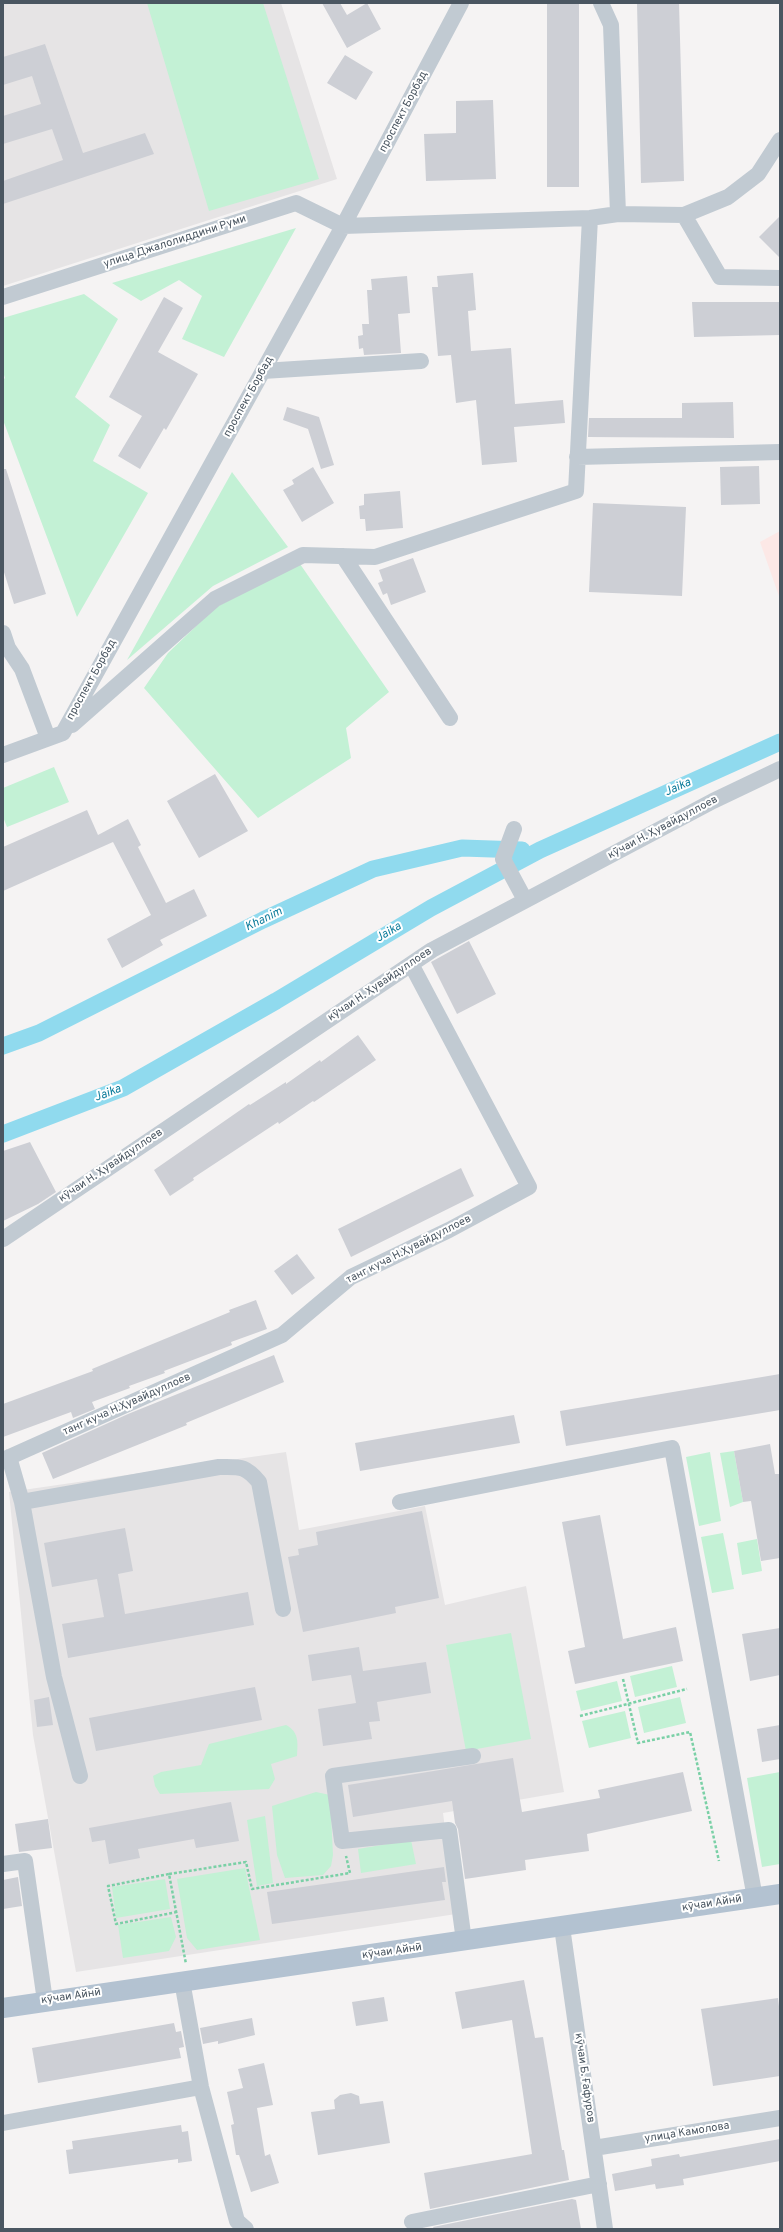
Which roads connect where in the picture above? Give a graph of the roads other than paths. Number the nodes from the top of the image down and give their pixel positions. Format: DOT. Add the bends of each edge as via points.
graph roads {
  1 [pos="461,3"];
  2 [pos="601,3"];
  3 [pos="780,140"];
  4 [pos="618,214"];
  5 [pos="684,215"];
  6 [pos="590,218"];
  7 [pos="343,226"];
  8 [pos="780,278"];
  9 [pos="3,297"];
  10 [pos="421,361"];
  11 [pos="263,371"];
  12 [pos="780,452"];
  13 [pos="577,457"];
  14 [pos="343,556"];
  15 [pos="3,633"];
  16 [pos="450,718"];
  17 [pos="55,736"];
  18 [pos="3,755"];
  19 [pos="780,769"];
  20 [pos="514,829"];
  21 [pos="526,900"];
  22 [pos="410,964"];
  23 [pos="3,1239"];
  24 [pos="6,1459"];
  25 [pos="22,1502"];
  26 [pos="400,1502"];
  27 [pos="283,1609"];
  28 [pos="473,1756"];
  29 [pos="80,1776"];
  30 [pos="3,1864"];
  31 [pos="780,1894"];
  32 [pos="756,1898"];
  33 [pos="562,1927"];
  34 [pos="464,1941"];
  35 [pos="184,1973"];
  36 [pos="44,2001"];
  37 [pos="3,2008"];
  38 [pos="201,2087"];
  39 [pos="780,2118"];
  40 [pos="3,2123"];
  41 [pos="594,2148"];
  42 [pos="599,2184"];
  43 [pos="412,2222"];
  44 [pos="246,2229"];
  45 [pos="605,2229"];
  1 -- 7 [label="street, проспект Борбад"];
  2 -- 4 [label="street" via="611,25"];
  3 -- 5 [label="street" via="758,174 728,197"];
  4 -- 5 [label="street"];
  4 -- 6 [label="street"];
  5 -- 8 [label="street" via="720,277"];
  6 -- 7 [label="street"];
  6 -- 13 [label="street"];
  7 -- 9 [label="street, улица Джалолиддини Руми" via="296,203"];
  7 -- 11 [label="street, проспект Борбад"];
  10 -- 11 [label="street"];
  11 -- 17 [label="street, проспект Борбад"];
  12 -- 13 [label="street"];
  13 -- 14 [label="street" via="576,491 375,557"];
  14 -- 16 [label="street"];
  14 -- 17 [label="street" via="303,555 215,599"];
  15 -- 17 [label="street" via="8,648 22,669"];
  17 -- 18 [label="street"];
  19 -- 21 [label="street, кӯчаи Н. Ҳувайдуллоев" via="713,801"];
  20 -- 21 [label="street" via="502,859"];
  21 -- 22 [label="street, кӯчаи Н. Ҳувайдуллоев"];
  22 -- 23 [label="street, кӯчаи Н. Ҳувайдуллоев"];
  22 -- 24 [label="street, танг куча Н.Ҳувайдуллоев" via="529,1187 351,1278 282,1335"];
  24 -- 25 [label="street"];
  25 -- 27 [label="street" via="219,1467 242,1467 251,1472 259,1482"];
  25 -- 29 [label="street" via="54,1677"];
  26 -- 32 [label="street" via="672,1448"];
  28 -- 34 [label="street" via="333,1776 342,1841 449,1830"];
  30 -- 36 [label="street" via="25,1861"];
  31 -- 32 [label="main road, кӯчаи Айнӣ"];
  32 -- 33 [label="main road, кӯчаи Айнӣ"];
  33 -- 34 [label="main road, кӯчаи Айнӣ"];
  33 -- 41 [label="street, кӯчаи Б. Ғафуров"];
  34 -- 35 [label="main road, кӯчаи Айнӣ"];
  35 -- 36 [label="main road, кӯчаи Айнӣ"];
  35 -- 38 [label="street"];
  36 -- 37 [label="main road, кӯчаи Айнӣ"];
  38 -- 40 [label="street"];
  38 -- 44 [label="street" via="237,2221"];
  39 -- 41 [label="street, улица Камолова"];
  41 -- 42 [label="street, кӯчаи Б. Ғафуров"];
  42 -- 43 [label="street"];
  42 -- 45 [label="street, кӯчаи Б. Ғафуров"];
}
